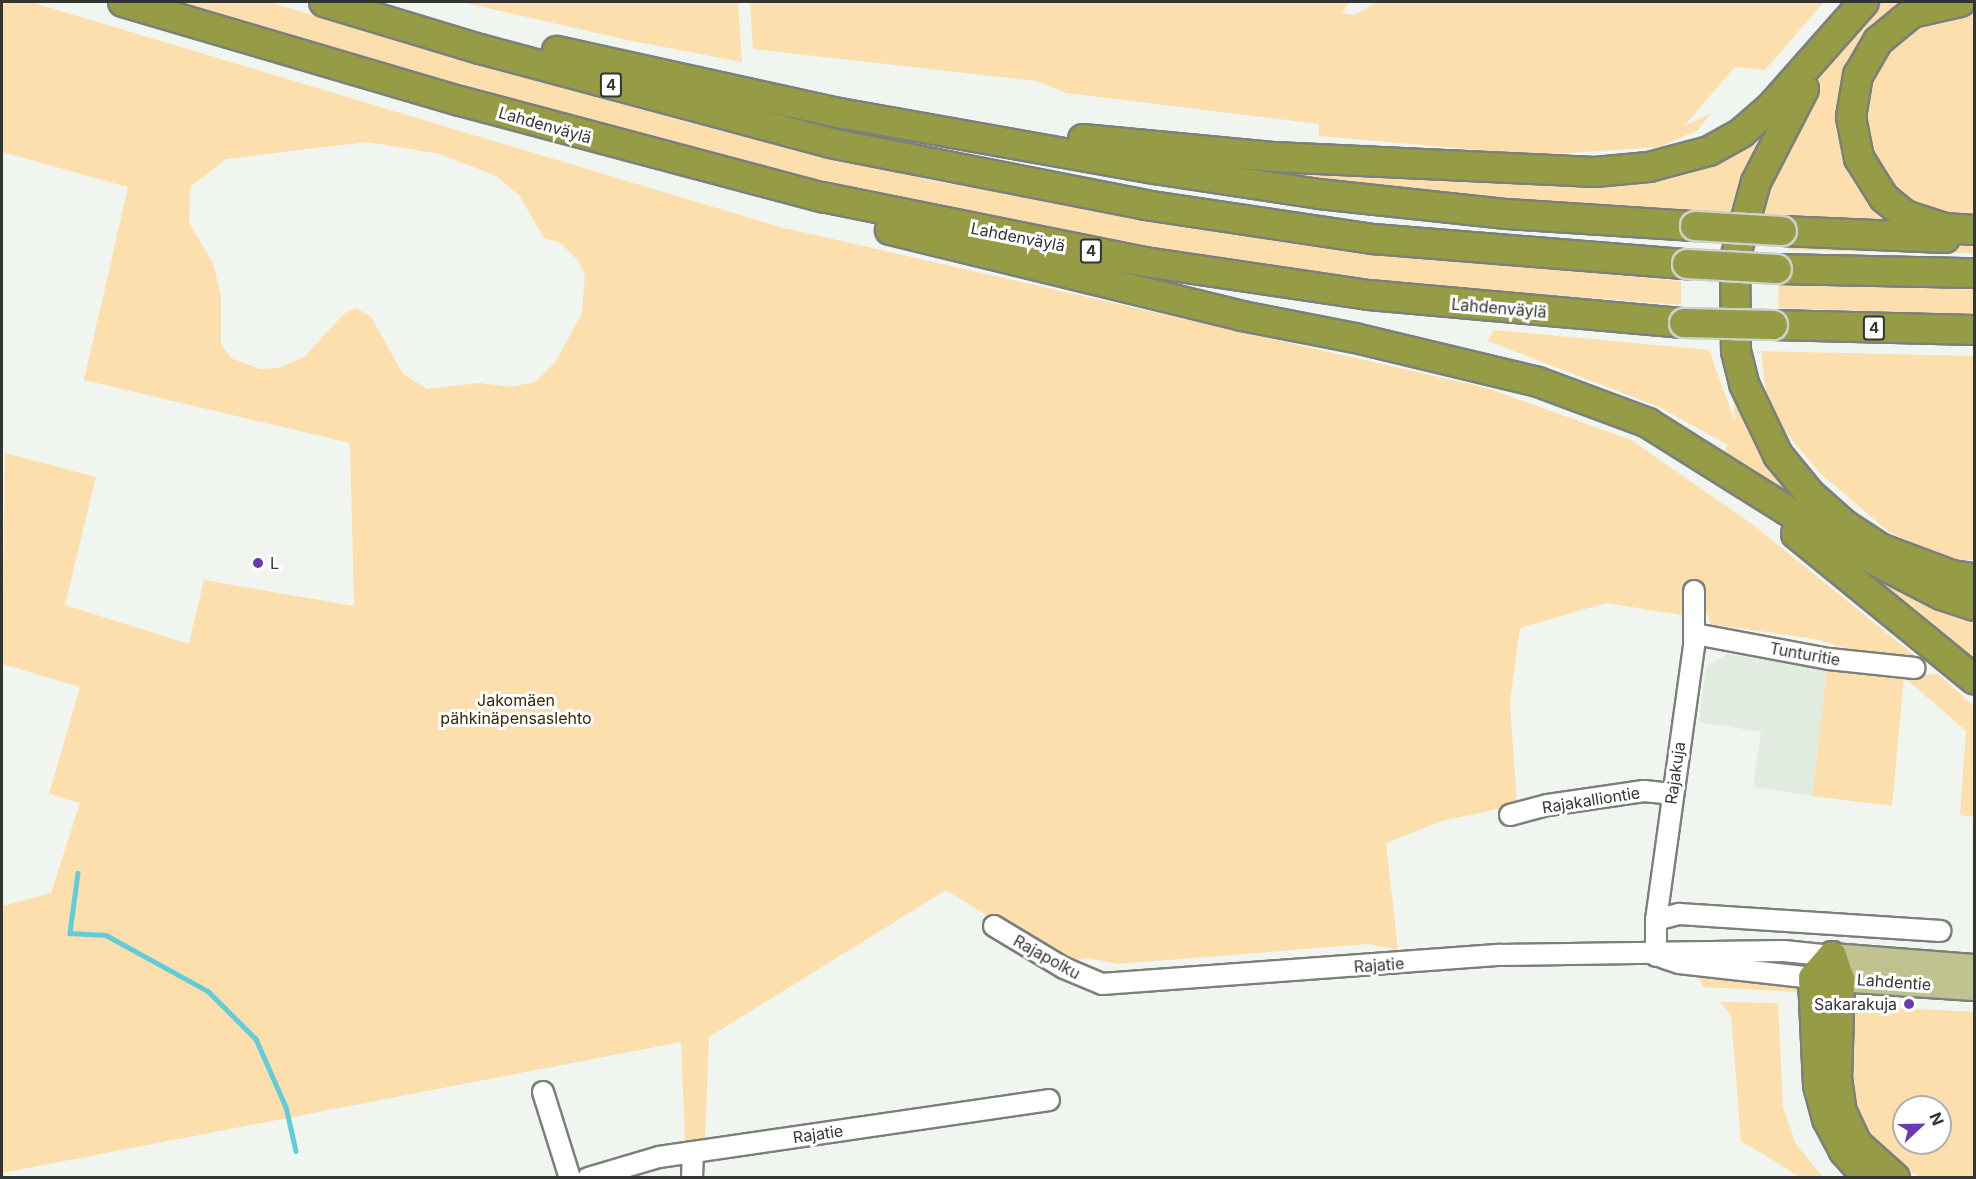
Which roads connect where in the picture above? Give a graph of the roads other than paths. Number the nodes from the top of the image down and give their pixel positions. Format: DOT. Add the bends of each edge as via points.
graph roads {
  1 [pos="123,2"];
  2 [pos="324,2"];
  3 [pos="1960,2"];
  4 [pos="1856,10"];
  5 [pos="392,22"];
  6 [pos="839,113"];
  7 [pos="671,160"];
  8 [pos="1974,230"];
  9 [pos="1974,238"];
  10 [pos="1974,273"];
  11 [pos="1974,330"];
  12 [pos="1699,455"];
  13 [pos="1974,578"];
  14 [pos="1694,591"];
  15 [pos="1974,606"];
  16 [pos="1695,634"];
  17 [pos="1915,668"];
  18 [pos="1974,679"];
  19 [pos="1672,794"];
  20 [pos="1510,815"];
  21 [pos="1656,920"];
  22 [pos="994,926"];
  23 [pos="1940,931"];
  24 [pos="1656,956"];
  25 [pos="1974,967"];
  26 [pos="1828,971"];
  27 [pos="1102,984"];
  28 [pos="1974,988"];
  29 [pos="543,1092"];
  30 [pos="1049,1100"];
  31 [pos="693,1152"];
  32 [pos="570,1178"];
  33 [pos="588,1178"];
  34 [pos="692,1178"];
  35 [pos="1868,1178"];
  36 [pos="1894,1178"];
  1 -- 7 [label="highway, Lahdenväylä / 4"];
  2 -- 5 [label="highway, 4"];
  3 -- 8 [label="highway" via="1912,13 1878,41 1858,75 1851,117 1859,158 1884,198 1905,215 1945,228"];
  4 -- 6 [label="highway" via="1771,107 1724,144 1670,162 1595,172 1275,158"];
  4 -- 13 [label="highway" via="1781,128 1756,182 1735,258 1736,351 1743,384 1778,455 1810,494 1845,525 1880,548 1952,575"];
  5 -- 6 [label="highway" via="485,36"];
  5 -- 10 [label="highway, 4, bridge" via="830,143 1145,205 1373,239 1687,264"];
  6 -- 9 [label="highway, bridge" via="1319,194 1507,214"];
  7 -- 11 [label="highway, Lahdenväylä / 4, bridge" via="822,197 1144,262 1369,295 1684,323"];
  7 -- 12 [label="highway" via="802,208 1242,316 1355,338 1538,382 1648,423"];
  12 -- 15 [label="highway" via="1833,539 1941,594"];
  12 -- 18 [label="highway"];
  14 -- 16 [label="street, Rajakuja"];
  16 -- 17 [label="street, Tunturitie" via="1829,659"];
  16 -- 19 [label="street, Rajakuja"];
  19 -- 20 [label="street, Rajakalliontie" via="1644,790"];
  19 -- 21 [label="street, Rajakuja"];
  21 -- 23 [label="street" via="1679,914"];
  21 -- 24 [label="street, Rajakuja"];
  22 -- 27 [label="street, Rajapolku" via="1064,968"];
  24 -- 26 [label="street, Rajatie" via="1679,963"];
  24 -- 26 [label="street, Rajatie" via="1696,951 1784,951"];
  24 -- 27 [label="street, Rajatie" via="1500,955"];
  25 -- 26 [label="main road, Lahdentie"];
  26 -- 28 [label="main road, Lahdentie"];
  26 -- 35 [label="highway" via="1818,1085 1827,1119 1844,1151"];
  26 -- 36 [label="highway" via="1842,1112 1857,1144"];
  29 -- 32 [label="street"];
  30 -- 31 [label="street, Rajatie"];
  31 -- 33 [label="street, Rajatie" via="659,1157"];
  31 -- 34 [label="street"];
}
